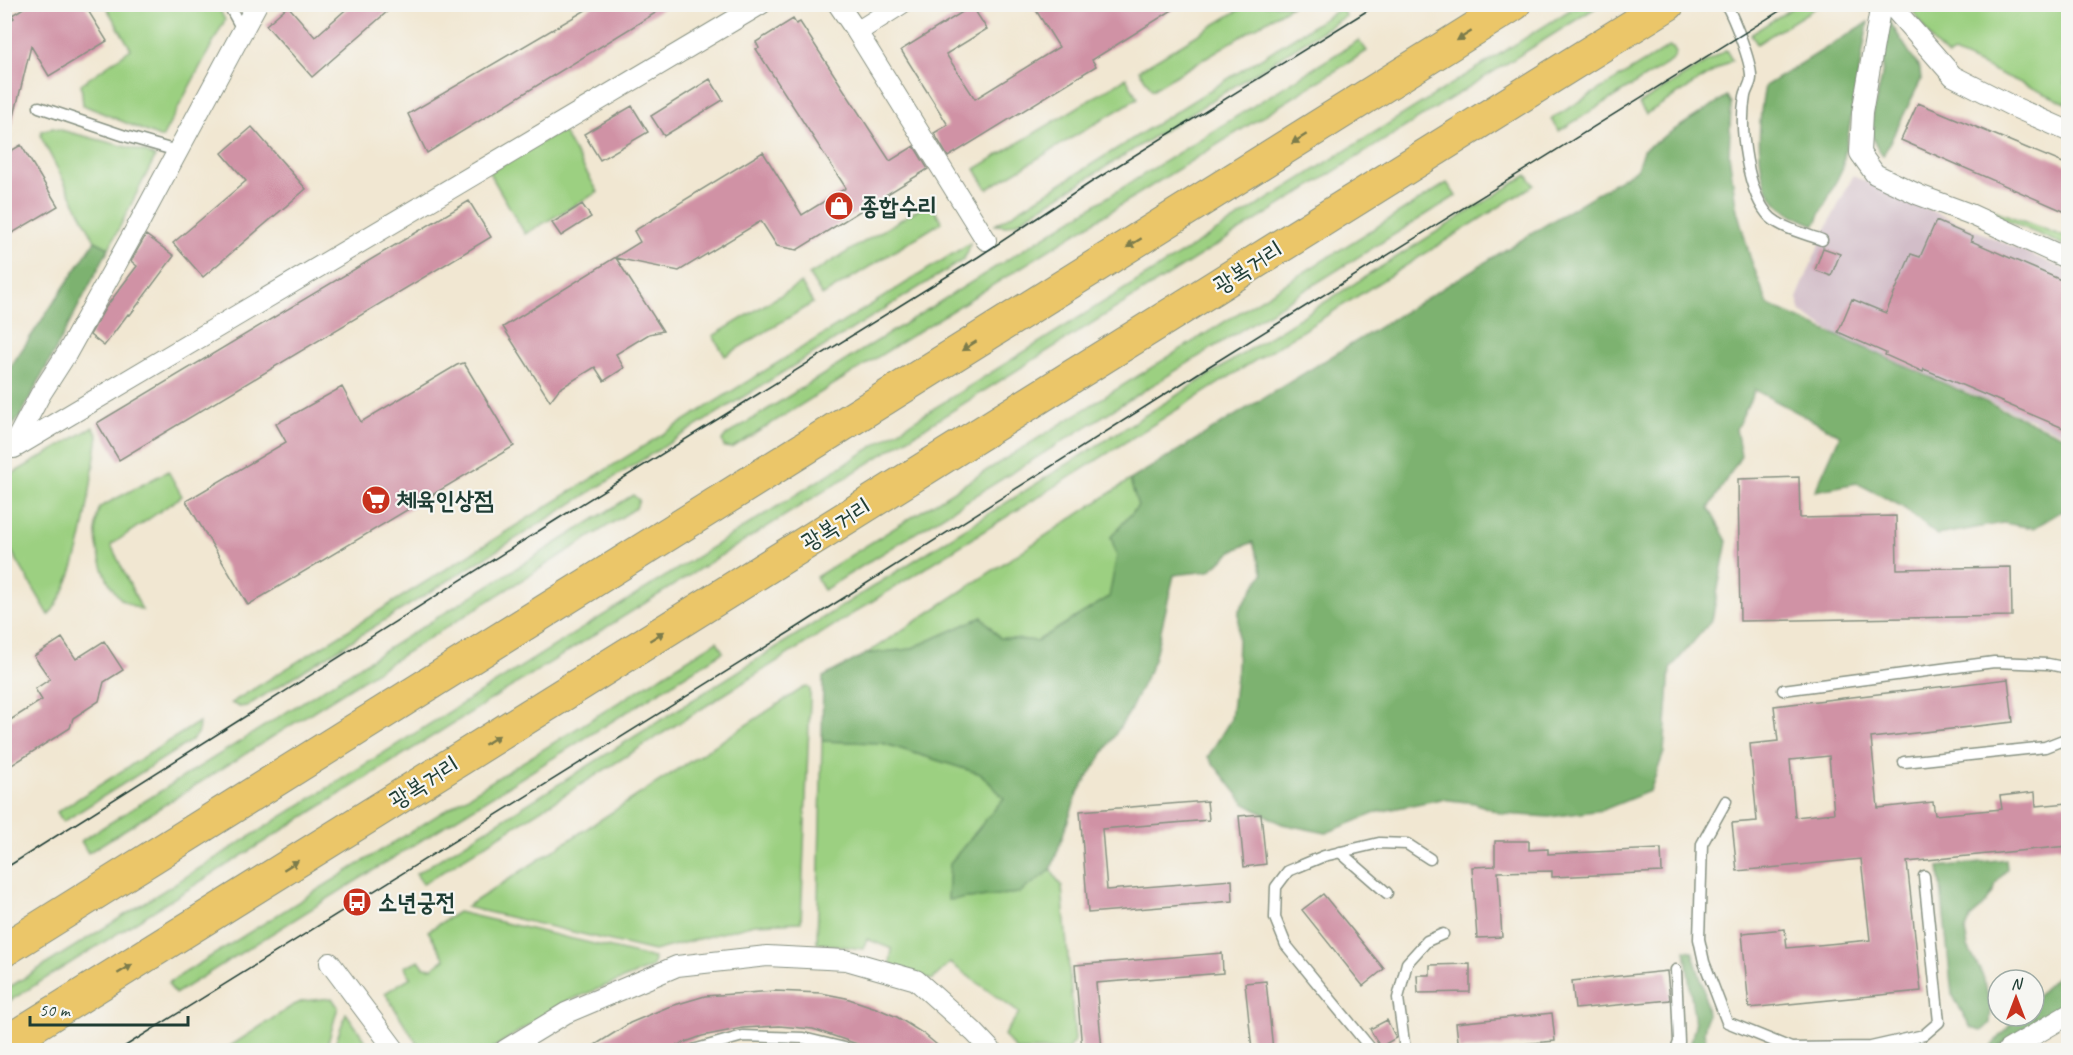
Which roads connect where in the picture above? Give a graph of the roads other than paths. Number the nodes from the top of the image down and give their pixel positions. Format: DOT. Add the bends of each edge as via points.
graph roads {
  1 [pos="228,4"];
  2 [pos="257,4"];
  3 [pos="761,4"];
  4 [pos="838,4"];
  5 [pos="901,4"];
  6 [pos="1514,4"];
  7 [pos="1668,4"];
  8 [pos="1726,4"];
  9 [pos="1881,4"];
  10 [pos="1890,4"];
  11 [pos="242,29"];
  12 [pos="857,32"];
  13 [pos="39,107"];
  14 [pos="2068,131"];
  15 [pos="177,151"];
  16 [pos="986,240"];
  17 [pos="1821,240"];
  18 [pos="2068,259"];
  19 [pos="9,450"];
  20 [pos="2068,668"];
  21 [pos="1783,690"];
  22 [pos="2068,738"];
  23 [pos="1904,762"];
  24 [pos="1726,801"];
  25 [pos="1340,852"];
  26 [pos="1430,859"];
  27 [pos="1924,876"];
  28 [pos="1387,893"];
  29 [pos="1443,934"];
  30 [pos="4,950"];
  31 [pos="330,963"];
  32 [pos="1676,970"];
  33 [pos="2068,1015"];
  34 [pos="4,1044"];
  35 [pos="1872,1049"];
  36 [pos="394,1050"];
  37 [pos="505,1050"];
  38 [pos="693,1050"];
  39 [pos="852,1050"];
  40 [pos="991,1050"];
  41 [pos="1372,1050"];
  42 [pos="1404,1050"];
  43 [pos="1676,1050"];
  44 [pos="2008,1050"];
  1 -- 11 [label="lane"];
  2 -- 11 [label="street"];
  3 -- 19 [label="street"];
  4 -- 12 [label="street"];
  5 -- 12 [label="street"];
  6 -- 30 [label="highway, one-way"];
  34 -- 7 [label="highway, 광복거리, one-way"];
  8 -- 17 [label="lane" via="1740,36 1751,78 1745,96 1744,133 1748,172 1760,206 1773,220"];
  9 -- 18 [label="street" via="1862,113 1860,153 1875,174"];
  10 -- 14 [label="street" via="1953,76"];
  11 -- 15 [label="street"];
  12 -- 16 [label="street"];
  13 -- 15 [label="lane"];
  15 -- 19 [label="street"];
  20 -- 21 [label="lane" via="1994,662"];
  22 -- 23 [label="lane" via="2045,747"];
  24 -- 35 [label="lane" via="1702,844 1699,939 1726,1022 1791,1048"];
  25 -- 26 [label="lane" via="1380,843 1407,844"];
  25 -- 28 [label="lane"];
  25 -- 41 [label="lane" via="1288,871 1276,886 1275,918 1286,945"];
  27 -- 35 [label="lane" via="1939,1022 1924,1035"];
  29 -- 42 [label="lane" via="1427,941 1407,963 1398,998"];
  31 -- 36 [label="street"];
  32 -- 43 [label="lane"];
  33 -- 44 [label="street"];
  37 -- 40 [label="street" via="566,1013 677,966 767,956 846,960 916,980"];
  38 -- 39 [label="lane" via="743,1036 802,1038"];
}
